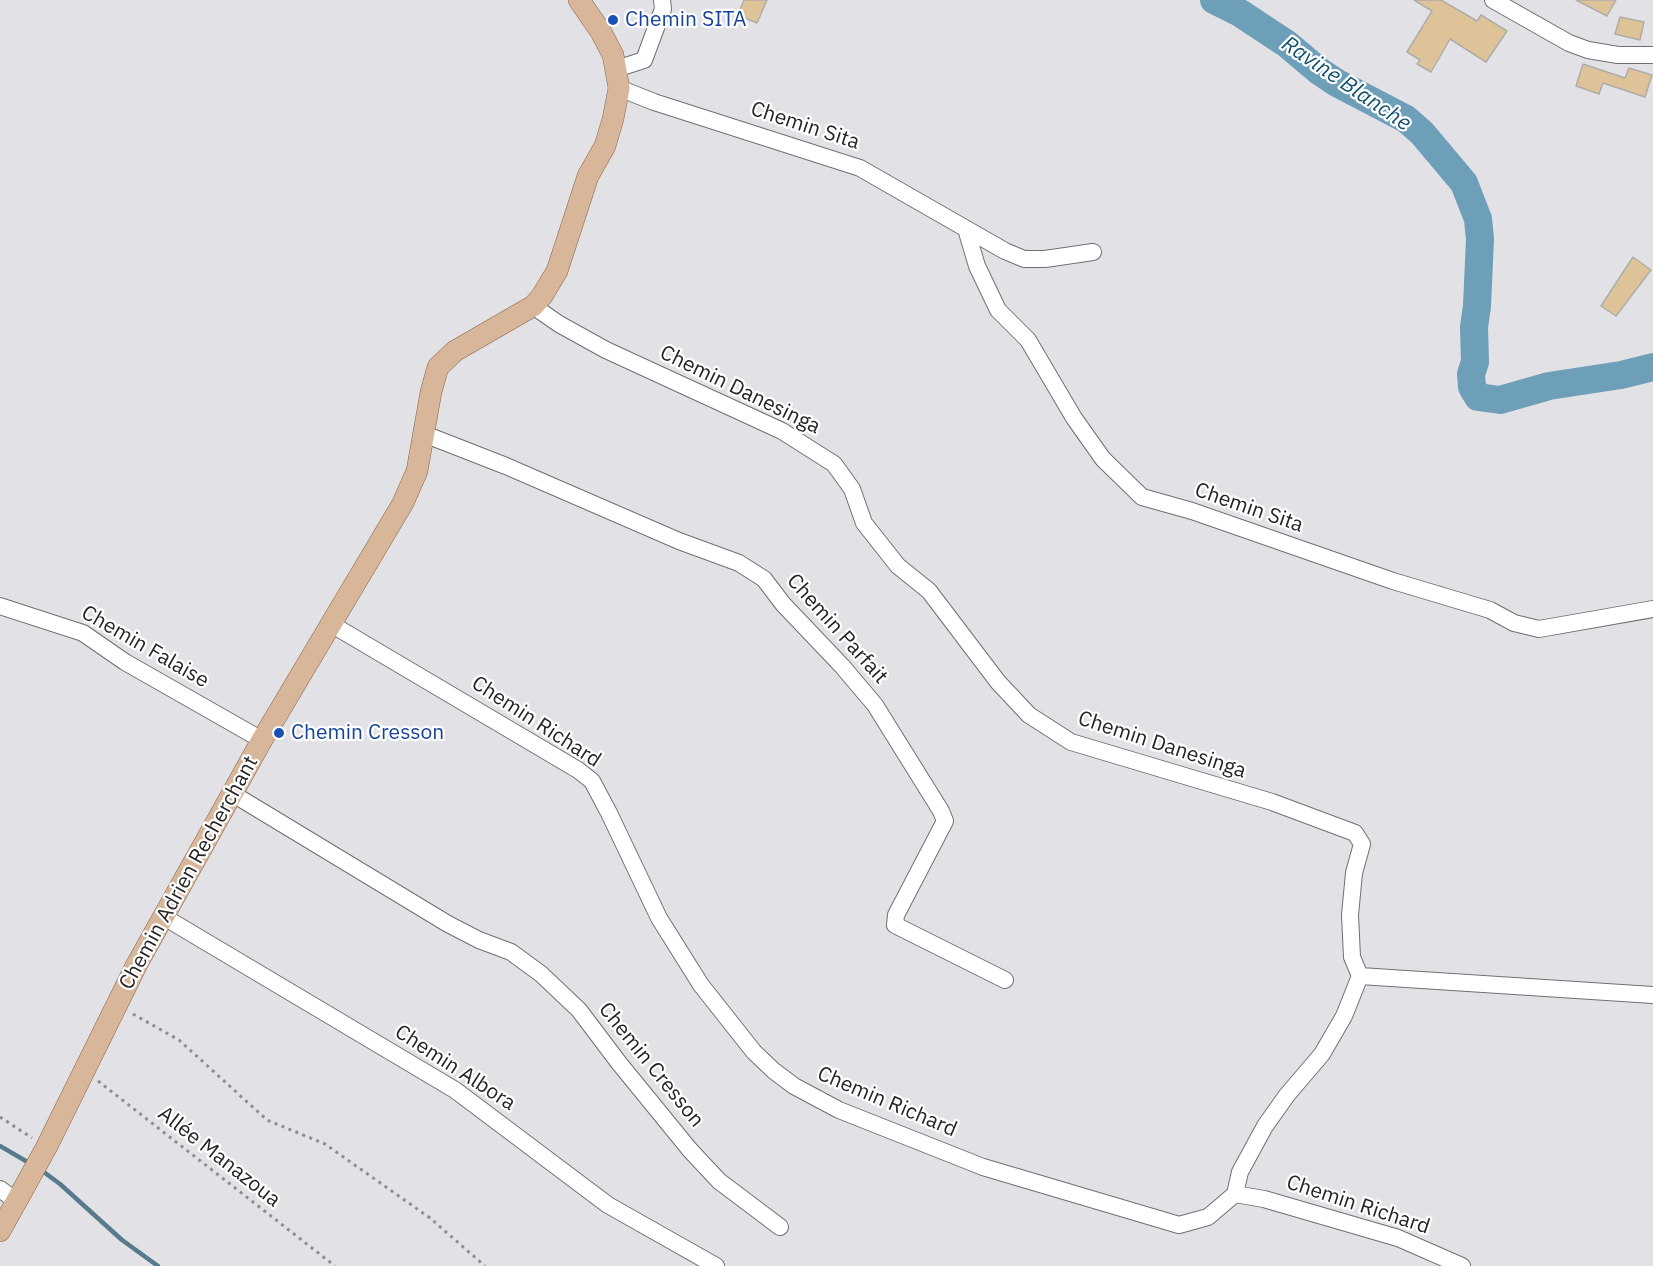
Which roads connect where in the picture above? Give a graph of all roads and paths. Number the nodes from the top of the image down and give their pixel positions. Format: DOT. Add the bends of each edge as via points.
graph roads {
  1 [pos="579,0"];
  2 [pos="662,0"];
  3 [pos="1493,0"];
  4 [pos="1653,55"];
  5 [pos="618,78"];
  6 [pos="966,229"];
  7 [pos="1093,252"];
  8 [pos="533,306"];
  9 [pos="424,434"];
  10 [pos="0,606"];
  11 [pos="1653,609"];
  12 [pos="331,624"];
  13 [pos="262,740"];
  14 [pos="233,794"];
  15 [pos="164,917"];
  16 [pos="1360,976"];
  17 [pos="1005,980"];
  18 [pos="1653,995"];
  19 [pos="117,1005"];
  20 [pos="84,1071"];
  21 [pos="0,1117"];
  22 [pos="46,1148"];
  23 [pos="13,1193"];
  24 [pos="1235,1194"];
  25 [pos="780,1227"];
  26 [pos="0,1231"];
  27 [pos="335,1266"];
  28 [pos="485,1266"];
  29 [pos="716,1266"];
  30 [pos="1462,1266"];
  1 -- 5 [label="main road" via="613,55"];
  2 -- 5 [label="street" via="663,9 644,60"];
  3 -- 4 [label="street" via="1569,44 1618,55"];
  5 -- 6 [label="street, Chemin Sita" via="654,102 853,165"];
  5 -- 8 [label="main road, Chemin Adrien Recherchant" via="614,119 605,146 588,176 557,271"];
  6 -- 7 [label="street, Chemin Sita" via="1024,259"];
  6 -- 11 [label="street, Chemin Sita" via="977,266 998,310 1029,340 1103,459 1142,497 1490,610 1514,624 1539,629"];
  8 -- 9 [label="main road, Chemin Adrien Recherchant" via="455,351 438,367"];
  8 -- 16 [label="street, Chemin Danesinga" via="606,350 782,431 834,464 852,489 864,523 898,566 929,591 998,682 1029,715 1071,742 1272,802 1354,833 1362,844 1354,873 1350,915 1352,957"];
  9 -- 12 [label="main road, Chemin Adrien Recherchant" via="417,471 403,503"];
  9 -- 17 [label="street, Chemin Parfait" via="738,563 764,579 875,705 945,821 896,915 895,925"];
  10 -- 13 [label="street, Chemin Falaise" via="83,633 125,663"];
  12 -- 13 [label="main road, Chemin Adrien Recherchant"];
  12 -- 24 [label="street, Chemin Richard" via="592,781 658,918 701,985 754,1052 794,1086 839,1110 983,1167 1179,1225 1208,1217"];
  13 -- 14 [label="main road, Chemin Adrien Recherchant"];
  14 -- 15 [label="main road, Chemin Adrien Recherchant"];
  14 -- 25 [label="street, Chemin Cresson" via="448,924 511,952 541,974 579,1010 619,1064 719,1181"];
  15 -- 19 [label="main road, Chemin Adrien Recherchant"];
  15 -- 29 [label="street, Chemin Albora" via="455,1090 608,1205"];
  16 -- 18 [label="street"];
  16 -- 24 [label="street" via="1344,1016 1322,1054 1265,1126 1240,1172"];
  19 -- 20 [label="main road, Chemin Adrien Recherchant"];
  19 -- 28 [label="path" via="179,1040 267,1120 325,1144 430,1218"];
  20 -- 22 [label="main road, Chemin Adrien Recherchant"];
  20 -- 27 [label="path, Allée Manazoua"];
  21 -- 22 [label="path"];
  22 -- 23 [label="main road, Chemin Adrien Recherchant"];
  23 -- 26 [label="main road, Chemin Adrien Recherchant"];
  24 -- 30 [label="street, Chemin Richard" via="1398,1238"];
}
